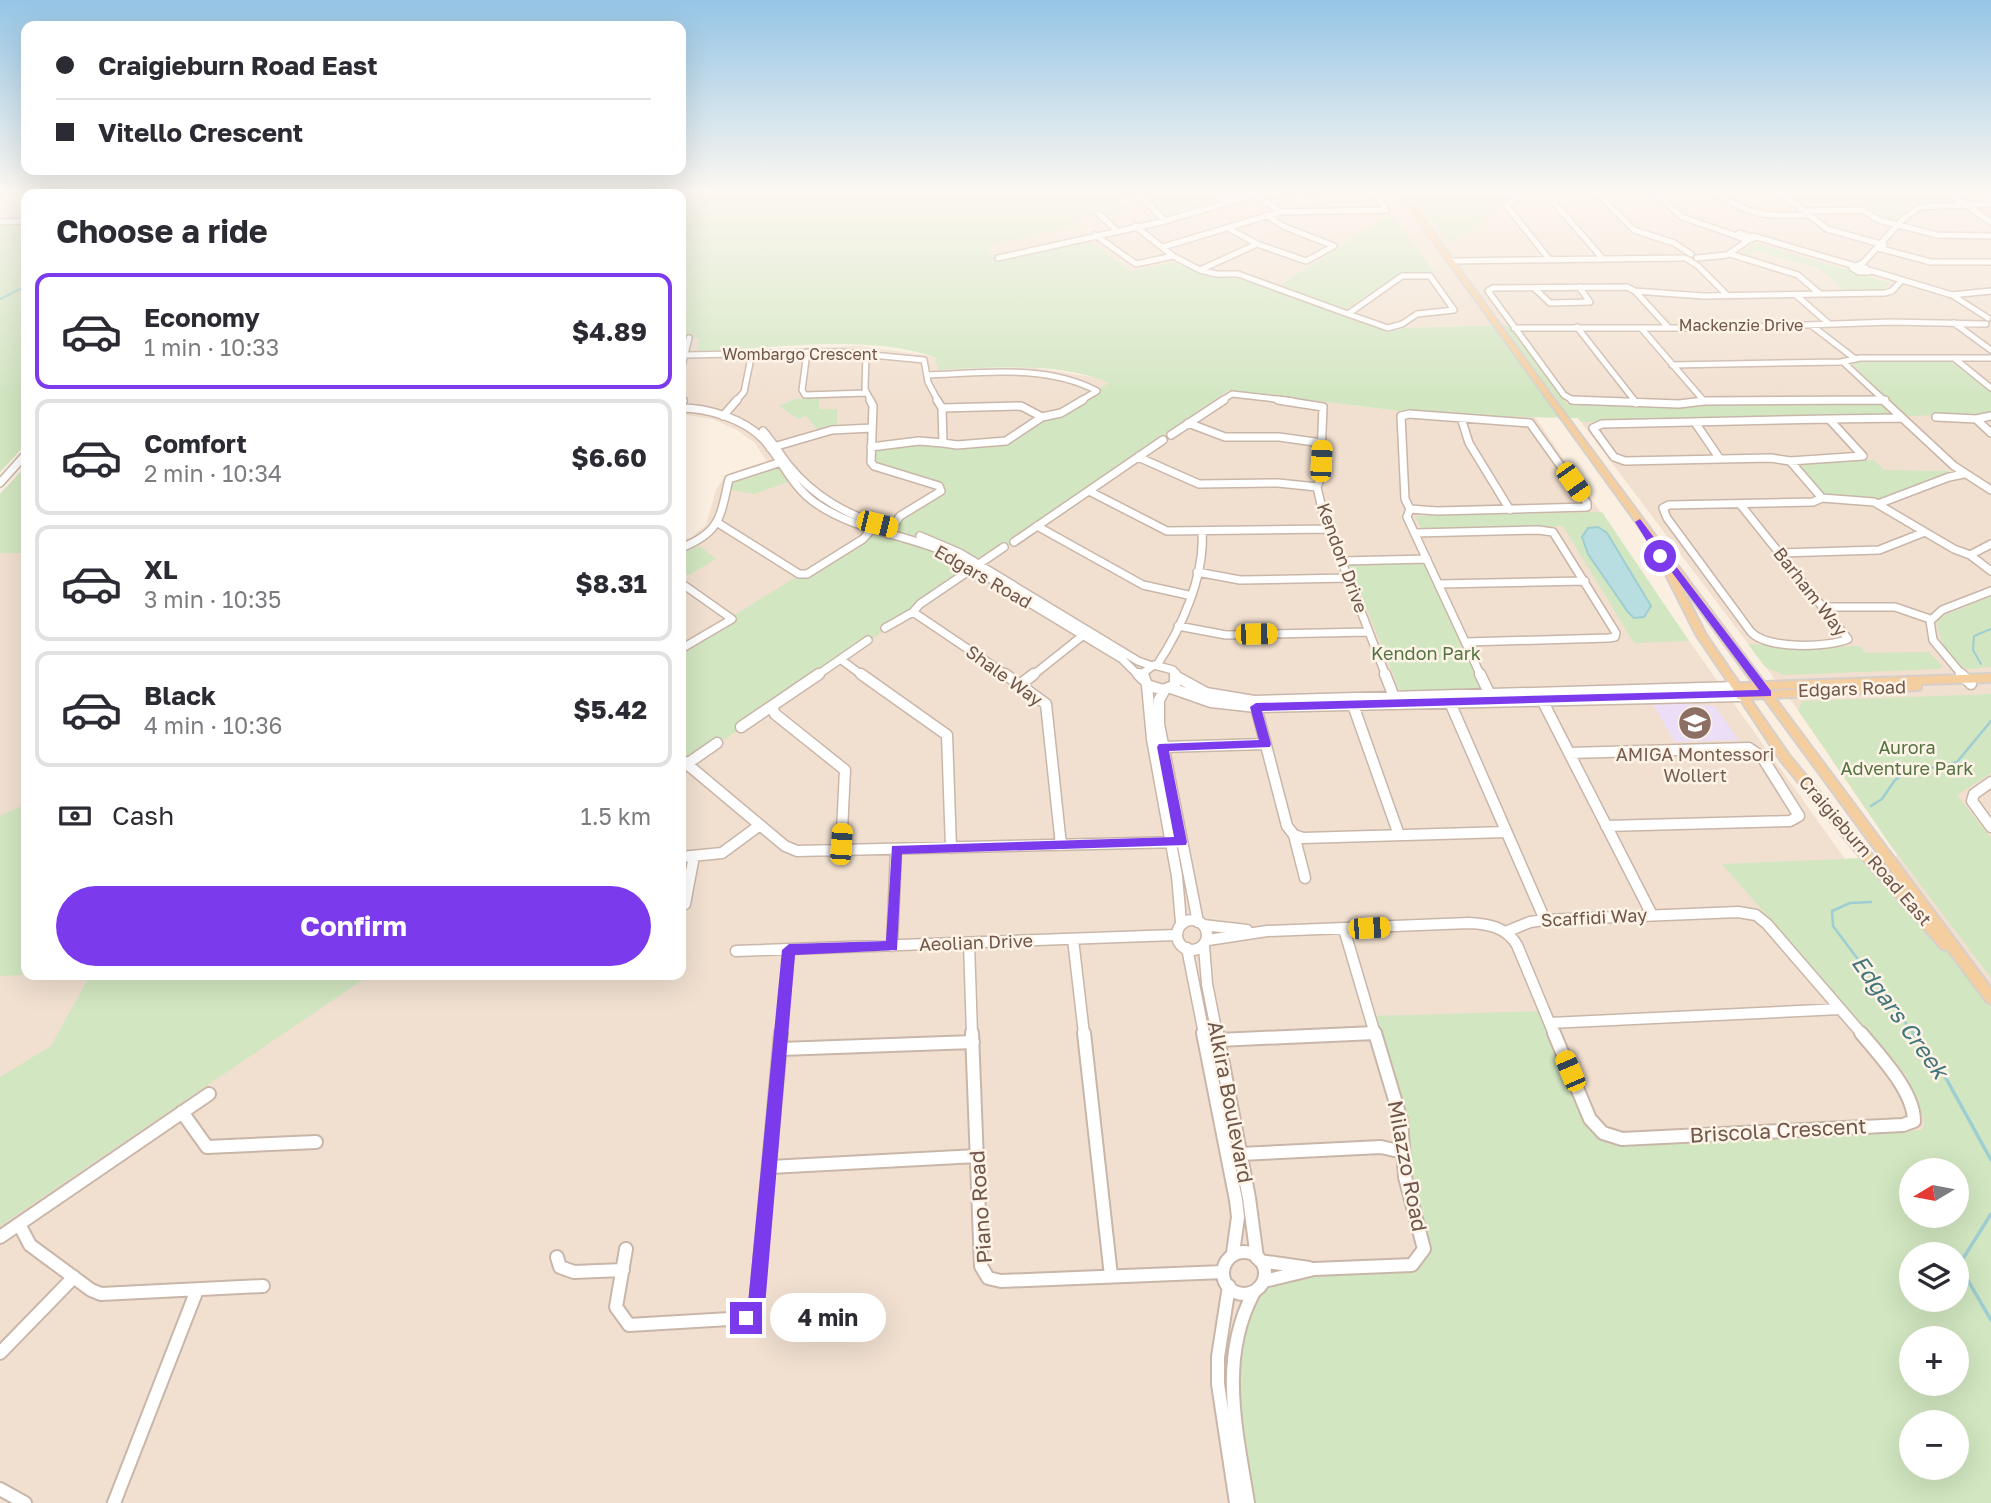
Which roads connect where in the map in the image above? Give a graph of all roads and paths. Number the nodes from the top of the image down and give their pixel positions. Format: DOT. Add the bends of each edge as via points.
graph roads {
  1 [pos="1132,261"];
  2 [pos="1149,261"];
  3 [pos="1183,261"];
  4 [pos="1219,261"];
  5 [pos="1452,261"];
  6 [pos="1694,261"];
  7 [pos="1754,261"];
  8 [pos="1833,261"];
  9 [pos="1865,261"];
  10 [pos="1873,261"];
  11 [pos="1928,261"];
  12 [pos="1991,262"];
  13 [pos="1855,267"];
  14 [pos="1200,270"];
  15 [pos="1868,271"];
  16 [pos="1901,281"];
  17 [pos="1579,287"];
  18 [pos="1534,288"];
  19 [pos="1633,289"];
  20 [pos="1991,291"];
  21 [pos="1820,294"];
  22 [pos="1796,295"];
  23 [pos="1728,296"];
  24 [pos="1950,296"];
  25 [pos="1347,314"];
  26 [pos="1979,319"];
  27 [pos="1828,323"];
  28 [pos="1954,323"];
  29 [pos="1968,323"];
  30 [pos="1990,323"];
  31 [pos="1811,325"];
  32 [pos="1667,326"];
  33 [pos="1577,327"];
  34 [pos="1514,328"];
  35 [pos="1641,328"];
  36 [pos="689,338"];
  37 [pos="1991,350"];
  38 [pos="686,351"];
  39 [pos="807,352"];
  40 [pos="866,353"];
  41 [pos="752,354"];
  42 [pos="686,355"];
  43 [pos="1854,358"];
  44 [pos="1954,358"];
  45 [pos="1991,358"];
  46 [pos="1843,362"];
  47 [pos="1672,365"];
  48 [pos="926,375"];
  49 [pos="1991,388"];
  50 [pos="867,393"];
  51 [pos="1885,400"];
  52 [pos="1704,401"];
  53 [pos="1636,403"];
  54 [pos="686,404"];
  55 [pos="942,408"];
  56 [pos="724,414"];
  57 [pos="1991,416"];
  58 [pos="1042,417"];
  59 [pos="1936,417"];
  60 [pos="1461,418"];
  61 [pos="1902,418"];
  62 [pos="1829,419"];
  63 [pos="1976,419"];
  64 [pos="1188,423"];
  65 [pos="1696,424"];
  66 [pos="872,428"];
  67 [pos="1991,433"];
  68 [pos="1171,435"];
  69 [pos="1163,440"];
  70 [pos="943,443"];
  71 [pos="1322,443"];
  72 [pos="772,447"];
  73 [pos="871,447"];
  74 [pos="1138,457"];
  75 [pos="1720,459"];
  76 [pos="21,460"];
  77 [pos="1790,461"];
  78 [pos="778,463"];
  79 [pos="1964,474"];
  80 [pos="0,483"];
  81 [pos="1317,487"];
  82 [pos="1991,490"];
  83 [pos="1089,491"];
  84 [pos="1822,498"];
  85 [pos="1740,504"];
  86 [pos="1878,504"];
  87 [pos="1410,509"];
  88 [pos="1510,510"];
  89 [pos="1640,522"];
  90 [pos="718,523"];
  91 [pos="1038,526"];
  92 [pos="892,528"];
  93 [pos="1329,529"];
  94 [pos="872,530"];
  95 [pos="1202,532"];
  96 [pos="1924,532"];
  97 [pos="1415,533"];
  98 [pos="1014,542"];
  99 [pos="1991,544"];
  100 [pos="686,546"];
  101 [pos="1004,547"];
  102 [pos="1780,553"];
  103 [pos="1970,555"];
  104 [pos="1427,559"];
  105 [pos="1341,561"];
  106 [pos="975,566"];
  107 [pos="1991,571"];
  108 [pos="1196,572"];
  109 [pos="1348,578"];
  110 [pos="1585,581"];
  111 [pos="1439,584"];
  112 [pos="686,587"];
  113 [pos="1991,591"];
  114 [pos="1188,595"];
  115 [pos="1824,607"];
  116 [pos="913,612"];
  117 [pos="1930,619"];
  118 [pos="1178,625"];
  119 [pos="886,628"];
  120 [pos="1369,632"];
  121 [pos="1086,633"];
  122 [pos="868,640"];
  123 [pos="1173,642"];
  124 [pos="1466,642"];
  125 [pos="686,646"];
  126 [pos="844,661"];
  127 [pos="1154,665"];
  128 [pos="1175,674"];
  129 [pos="1991,680"];
  130 [pos="1145,682"];
  131 [pos="1969,682"];
  132 [pos="1021,684"];
  133 [pos="1168,688"];
  134 [pos="1764,689"];
  135 [pos="1739,691"];
  136 [pos="1541,697"];
  137 [pos="1492,698"];
  138 [pos="1449,699"];
  139 [pos="1395,701"];
  140 [pos="1353,705"];
  141 [pos="1256,707"];
  142 [pos="773,709"];
  143 [pos="741,727"];
  144 [pos="716,743"];
  145 [pos="1266,744"];
  146 [pos="1163,747"];
  147 [pos="1569,753"];
  148 [pos="686,763"];
  149 [pos="686,766"];
  150 [pos="1991,782"];
  151 [pos="760,825"];
  152 [pos="1606,826"];
  153 [pos="1991,827"];
  154 [pos="1506,832"];
  155 [pos="1294,835"];
  156 [pos="1399,835"];
  157 [pos="1176,842"];
  158 [pos="1061,845"];
  159 [pos="951,848"];
  160 [pos="896,850"];
  161 [pos="841,851"];
  162 [pos="694,856"];
  163 [pos="686,857"];
  164 [pos="1305,878"];
  165 [pos="686,899"];
  166 [pos="1652,915"];
  167 [pos="1756,915"];
  168 [pos="1545,920"];
  169 [pos="1181,922"];
  170 [pos="1200,923"];
  171 [pos="1344,929"];
  172 [pos="1508,931"];
  173 [pos="1267,932"];
  174 [pos="1175,935"];
  175 [pos="1073,939"];
  176 [pos="970,943"];
  177 [pos="1206,943"];
  178 [pos="892,946"];
  179 [pos="1188,948"];
  180 [pos="789,950"];
  181 [pos="736,951"];
  182 [pos="1990,996"];
  183 [pos="1840,1009"];
  184 [pos="1550,1023"];
  185 [pos="1375,1033"];
  186 [pos="1218,1040"];
  187 [pos="973,1042"];
  188 [pos="781,1049"];
  189 [pos="209,1094"];
  190 [pos="182,1112"];
  191 [pos="316,1142"];
  192 [pos="1403,1152"];
  193 [pos="1240,1154"];
  194 [pos="977,1156"];
  195 [pos="770,1167"];
  196 [pos="19,1224"];
  197 [pos="0,1237"];
  198 [pos="626,1249"];
  199 [pos="1233,1253"];
  200 [pos="557,1257"];
  201 [pos="1258,1260"];
  202 [pos="1314,1269"];
  203 [pos="623,1270"];
  204 [pos="1223,1272"];
  205 [pos="1111,1276"];
  206 [pos="74,1277"];
  207 [pos="1264,1281"];
  208 [pos="263,1286"];
  209 [pos="1229,1286"];
  210 [pos="197,1290"];
  211 [pos="1253,1294"];
  212 [pos="0,1353"];
  213 [pos="0,1489"];
  214 [pos="25,1503"];
  215 [pos="114,1503"];
  216 [pos="1236,1503"];
  217 [pos="1248,1503"];
  1 -- 2 [label="street"];
  3 -- 14 [label="street"];
  4 -- 14 [label="street"];
  5 -- 89 [label="main road, Craigieburn Road East"];
  6 -- 23 [label="street"];
  7 -- 21 [label="street" via="1796,274"];
  8 -- 13 [label="street"];
  9 -- 13 [label="street"];
  10 -- 15 [label="street"];
  11 -- 12 [label="street"];
  13 -- 15 [label="street"];
  14 -- 25 [label="street" via="1238,274"];
  15 -- 16 [label="street"];
  16 -- 21 [label="street" via="1889,293"];
  16 -- 24 [label="street"];
  17 -- 18 [label="street"];
  17 -- 18 [label="street" via="1590,302 1550,303"];
  17 -- 19 [label="street"];
  18 -- 34 [label="street" via="1488,289"];
  19 -- 23 [label="street"];
  19 -- 32 [label="street"];
  20 -- 24 [label="street"];
  21 -- 22 [label="street"];
  22 -- 23 [label="street"];
  22 -- 27 [label="street"];
  24 -- 26 [label="street"];
  24 -- 30 [label="street"];
  25 -- 25 [label="street" via="1388,328 1417,314 1454,310 1430,276 1405,275"];
  26 -- 29 [label="street, Mackenzie Drive"];
  26 -- 30 [label="street, Mackenzie Drive"];
  27 -- 28 [label="street, Mackenzie Drive"];
  27 -- 31 [label="street, Mackenzie Drive"];
  28 -- 29 [label="street, Mackenzie Drive"];
  28 -- 37 [label="street"];
  29 -- 30 [label="street, Mackenzie Drive"];
  31 -- 32 [label="street, Mackenzie Drive"];
  31 -- 43 [label="street"];
  32 -- 35 [label="street, Mackenzie Drive"];
  33 -- 34 [label="street, Mackenzie Drive"];
  33 -- 35 [label="street, Mackenzie Drive"];
  33 -- 53 [label="street"];
  34 -- 53 [label="street" via="1572,401"];
  35 -- 47 [label="street"];
  36 -- 38 [label="street"];
  39 -- 40 [label="street, Wombargo Crescent"];
  39 -- 41 [label="street, Wombargo Crescent"];
  39 -- 50 [label="street" via="802,390 806,395"];
  40 -- 48 [label="street, Wombargo Crescent" via="924,360"];
  40 -- 50 [label="street"];
  41 -- 42 [label="street, Wombargo Crescent"];
  41 -- 56 [label="street" via="747,386"];
  43 -- 44 [label="street"];
  43 -- 46 [label="street"];
  44 -- 45 [label="street"];
  44 -- 49 [label="street"];
  46 -- 47 [label="street"];
  46 -- 51 [label="street"];
  47 -- 52 [label="street"];
  48 -- 55 [label="street, Wombargo Crescent"];
  48 -- 58 [label="street" via="1026,373 1077,381 1097,391 1061,413"];
  50 -- 66 [label="street" via="873,406"];
  51 -- 52 [label="street"];
  51 -- 61 [label="street"];
  52 -- 53 [label="street"];
  54 -- 56 [label="street, Edgars Road"];
  55 -- 58 [label="street" via="1021,406"];
  55 -- 70 [label="street, Wombargo Crescent"];
  56 -- 72 [label="street, Edgars Road" via="755,431"];
  57 -- 63 [label="street"];
  58 -- 70 [label="street" via="1002,442"];
  59 -- 63 [label="street"];
  60 -- 87 [label="street" via="1401,417 1405,499"];
  60 -- 88 [label="street" via="1469,443"];
  60 -- 88 [label="street" via="1532,424 1588,505"];
  61 -- 62 [label="street"];
  61 -- 79 [label="street"];
  62 -- 65 [label="street"];
  62 -- 77 [label="street" via="1863,456"];
  63 -- 67 [label="street"];
  64 -- 68 [label="street, Kendon Drive"];
  64 -- 71 [label="street" via="1225,438 1279,437"];
  64 -- 71 [label="street, Kendon Drive" via="1232,394 1307,402 1324,409"];
  65 -- 75 [label="street"];
  65 -- 75 [label="street" via="1593,425 1614,457 1625,461"];
  66 -- 72 [label="street" via="832,430"];
  66 -- 73 [label="street"];
  69 -- 74 [label="street"];
  70 -- 73 [label="street"];
  71 -- 81 [label="street, Kendon Drive"];
  72 -- 78 [label="street, Edgars Road"];
  72 -- 92 [label="street, Edgars Road" via="826,502"];
  73 -- 92 [label="street" via="874,466 939,486 941,491 900,516"];
  74 -- 81 [label="street" via="1199,484"];
  74 -- 83 [label="street"];
  75 -- 77 [label="street"];
  76 -- 80 [label="street"];
  77 -- 84 [label="street"];
  78 -- 90 [label="street" via="729,479"];
  78 -- 94 [label="street, Edgars Road" via="811,500"];
  79 -- 82 [label="street"];
  79 -- 86 [label="street"];
  81 -- 93 [label="street, Kendon Drive"];
  83 -- 91 [label="street"];
  83 -- 95 [label="street" via="1167,531"];
  84 -- 85 [label="street"];
  84 -- 86 [label="street"];
  85 -- 102 [label="street, Barham Way"];
  85 -- 115 [label="street, Barham Way" via="1669,506 1663,512 1755,637 1765,642 1847,642"];
  86 -- 96 [label="street"];
  87 -- 88 [label="street"];
  87 -- 97 [label="street" via="1407,515"];
  89 -- 134 [label="main road, Craigieburn Road East"];
  89 -- 135 [label="main road, Craigieburn Road East" via="1690,616"];
  90 -- 94 [label="street" via="799,575"];
  90 -- 100 [label="street"];
  91 -- 98 [label="street"];
  91 -- 114 [label="street" via="1143,585"];
  92 -- 106 [label="street, Edgars Road" via="937,542"];
  93 -- 95 [label="street"];
  93 -- 105 [label="street, Kendon Drive"];
  94 -- 106 [label="street, Edgars Road" via="922,543"];
  95 -- 108 [label="street" via="1205,544"];
  96 -- 102 [label="street" via="1879,550"];
  96 -- 103 [label="street"];
  97 -- 104 [label="street"];
  97 -- 110 [label="street" via="1551,531"];
  99 -- 103 [label="street"];
  101 -- 106 [label="street"];
  102 -- 115 [label="street, Barham Way"];
  103 -- 107 [label="street"];
  104 -- 105 [label="street"];
  104 -- 111 [label="street"];
  105 -- 109 [label="street, Kendon Drive"];
  106 -- 116 [label="street"];
  106 -- 121 [label="street, Edgars Road"];
  108 -- 109 [label="street" via="1240,580"];
  108 -- 114 [label="street"];
  109 -- 120 [label="street, Kendon Drive"];
  110 -- 111 [label="street"];
  110 -- 124 [label="street" via="1615,637"];
  111 -- 124 [label="street"];
  112 -- 125 [label="street" via="732,619"];
  113 -- 117 [label="street"];
  114 -- 118 [label="street"];
  115 -- 117 [label="street" via="1895,607"];
  116 -- 119 [label="street"];
  116 -- 132 [label="street, Shale Way"];
  117 -- 131 [label="street" via="1931,638"];
  118 -- 120 [label="street" via="1226,635"];
  118 -- 123 [label="street"];
  120 -- 139 [label="street, Kendon Drive"];
  121 -- 127 [label="street, Edgars Road"];
  121 -- 130 [label="street, Edgars Road"];
  121 -- 132 [label="street"];
  122 -- 126 [label="street"];
  123 -- 127 [label="street"];
  123 -- 128 [label="street"];
  124 -- 137 [label="street"];
  126 -- 142 [label="street" via="833,664"];
  126 -- 159 [label="street" via="947,734"];
  127 -- 128 [label="street, Edgars Road"];
  127 -- 130 [label="street" via="1144,671"];
  128 -- 133 [label="street"];
  128 -- 139 [label="street, Edgars Road" via="1206,694 1238,700"];
  129 -- 131 [label="main road, Edgars Road"];
  130 -- 133 [label="street"];
  130 -- 157 [label="street"];
  131 -- 134 [label="main road, Edgars Road"];
  132 -- 158 [label="street, Shale Way" via="1044,701 1048,710"];
  133 -- 141 [label="street, Edgars Road" via="1211,702"];
  133 -- 146 [label="street" via="1158,706"];
  134 -- 135 [label="main road, Edgars Road"];
  134 -- 182 [label="main road, Craigieburn Road East"];
  135 -- 136 [label="street, Edgars Road"];
  135 -- 182 [label="main road, Craigieburn Road East" via="1803,780"];
  136 -- 137 [label="street, Edgars Road"];
  136 -- 147 [label="street"];
  137 -- 138 [label="street, Edgars Road"];
  138 -- 139 [label="street, Edgars Road"];
  138 -- 154 [label="street"];
  139 -- 140 [label="street, Edgars Road"];
  140 -- 141 [label="street, Edgars Road"];
  140 -- 156 [label="street"];
  141 -- 145 [label="street"];
  142 -- 143 [label="street"];
  142 -- 161 [label="street" via="845,770"];
  144 -- 148 [label="street"];
  145 -- 146 [label="street"];
  145 -- 155 [label="street" via="1287,826"];
  146 -- 157 [label="street"];
  147 -- 152 [label="street"];
  147 -- 152 [label="street" via="1749,748 1762,757 1799,816 1790,821"];
  149 -- 151 [label="street"];
  150 -- 153 [label="street" via="1972,797"];
  151 -- 161 [label="street" via="797,852"];
  151 -- 162 [label="street" via="722,853"];
  152 -- 166 [label="street"];
  154 -- 156 [label="street"];
  154 -- 168 [label="street"];
  155 -- 156 [label="street"];
  155 -- 164 [label="street"];
  157 -- 158 [label="street"];
  157 -- 169 [label="street"];
  157 -- 170 [label="street"];
  158 -- 159 [label="street"];
  159 -- 160 [label="street"];
  160 -- 161 [label="street"];
  160 -- 178 [label="street"];
  162 -- 163 [label="street"];
  162 -- 165 [label="street"];
  166 -- 167 [label="street, Scaffidi Way"];
  166 -- 168 [label="street, Scaffidi Way"];
  167 -- 183 [label="street, Briscola Crescent"];
  168 -- 172 [label="street, Scaffidi Way"];
  169 -- 170 [label="street"];
  169 -- 174 [label="street"];
  170 -- 173 [label="street"];
  170 -- 177 [label="street" via="1208,932"];
  171 -- 172 [label="street" via="1469,923"];
  171 -- 173 [label="street"];
  171 -- 185 [label="street, Milazzo Road"];
  172 -- 184 [label="street, Briscola Crescent"];
  173 -- 177 [label="street"];
  174 -- 175 [label="street, Aeolian Drive"];
  174 -- 179 [label="street"];
  175 -- 176 [label="street, Aeolian Drive"];
  175 -- 205 [label="street"];
  176 -- 178 [label="street, Aeolian Drive"];
  176 -- 187 [label="street, Piano Road"];
  177 -- 179 [label="street"];
  177 -- 186 [label="street, Alkira Boulevard" via="1207,984"];
  178 -- 180 [label="street, Aeolian Drive"];
  179 -- 199 [label="street, Alkira Boulevard" via="1236,1200"];
  180 -- 181 [label="street, Aeolian Drive"];
  180 -- 188 [label="street"];
  183 -- 184 [label="street"];
  183 -- 184 [label="street, Briscola Crescent" via="1897,1076 1914,1111 1914,1121 1622,1139 1608,1136 1590,1119"];
  185 -- 186 [label="street"];
  185 -- 192 [label="street, Milazzo Road" via="1401,1120"];
  186 -- 193 [label="street, Alkira Boulevard"];
  187 -- 188 [label="street"];
  187 -- 194 [label="street, Piano Road"];
  188 -- 195 [label="street"];
  189 -- 190 [label="street"];
  190 -- 191 [label="street" via="207,1147"];
  190 -- 196 [label="street"];
  192 -- 193 [label="street" via="1381,1147"];
  192 -- 202 [label="street, Milazzo Road" via="1423,1249 1416,1263"];
  193 -- 201 [label="street, Alkira Boulevard"];
  194 -- 195 [label="street"];
  194 -- 205 [label="street, Piano Road" via="981,1266 988,1278"];
  195 -- 203 [label="street" via="756,1306 746,1318 629,1325 616,1307"];
  196 -- 197 [label="street"];
  196 -- 206 [label="street" via="30,1245"];
  198 -- 203 [label="street"];
  199 -- 201 [label="street" via="1245,1251"];
  199 -- 204 [label="street"];
  200 -- 203 [label="street" via="560,1267 574,1272"];
  201 -- 202 [label="street, Milazzo Road"];
  201 -- 207 [label="street"];
  202 -- 207 [label="street, Milazzo Road"];
  204 -- 205 [label="street, Piano Road"];
  204 -- 209 [label="street"];
  206 -- 210 [label="street" via="101,1294"];
  206 -- 212 [label="street"];
  207 -- 211 [label="street"];
  208 -- 210 [label="street"];
  209 -- 211 [label="street" via="1240,1294"];
  209 -- 216 [label="street" via="1218,1370"];
  210 -- 215 [label="street"];
  211 -- 217 [label="street" via="1239,1321 1232,1365"];
  213 -- 214 [label="street"];
}
